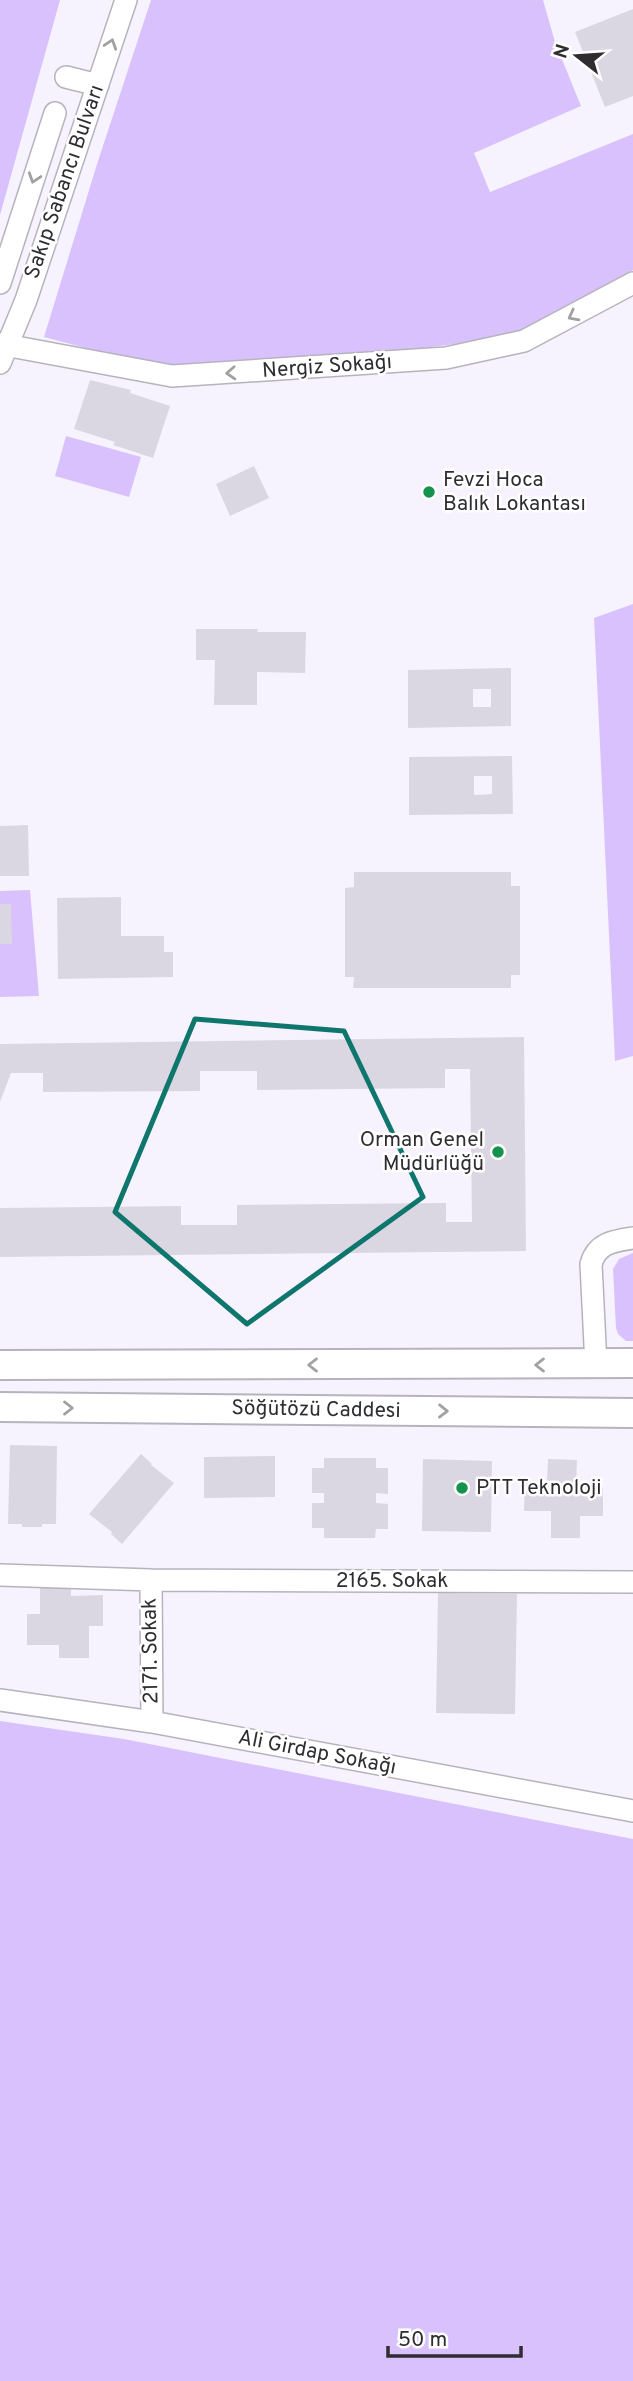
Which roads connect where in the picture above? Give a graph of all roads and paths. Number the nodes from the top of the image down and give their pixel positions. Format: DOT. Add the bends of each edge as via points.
graph roads {
  1 [pos="126,0"];
  2 [pos="66,77"];
  3 [pos="98,85"];
  4 [pos="55,113"];
  5 [pos="0,283"];
  6 [pos="633,284"];
  7 [pos="2,351"];
  8 [pos="633,1238"];
  9 [pos="0,1360"];
  10 [pos="633,1363"];
  11 [pos="596,1364"];
  12 [pos="0,1365"];
  13 [pos="28,1365"];
  14 [pos="0,1407"];
  15 [pos="633,1413"];
  16 [pos="0,1574"];
  17 [pos="151,1580"];
  18 [pos="633,1582"];
  19 [pos="0,1700"];
  20 [pos="152,1722"];
  21 [pos="633,1811"];
  3 -- 1 [label="street, Sakıp Sabancı Bulvarı, one-way"];
  2 -- 3 [label="street"];
  3 -- 7 [label="street, Sakıp Sabancı Bulvarı" via="26,300"];
  4 -- 5 [label="street, Sakıp Sabancı Bulvarı, one-way"];
  6 -- 7 [label="street, Nergiz Sokağı, one-way" via="524,341 446,358 172,376"];
  8 -- 11 [label="street" via="604,1245 591,1264"];
  9 -- 13 [label="main road"];
  10 -- 11 [label="main road, Söğütözü Caddesi"];
  11 -- 13 [label="main road, Söğütözü Caddesi, one-way"];
  12 -- 13 [label="main road, Söğütözü Caddesi"];
  14 -- 15 [label="main road, Söğütözü Caddesi, one-way"];
  16 -- 17 [label="street, 2165. Sokak"];
  17 -- 18 [label="street, 2165. Sokak"];
  17 -- 20 [label="street, 2171. Sokak"];
  19 -- 20 [label="street, Ali Girdap Sokağı"];
  20 -- 21 [label="street, Ali Girdap Sokağı"];
}
